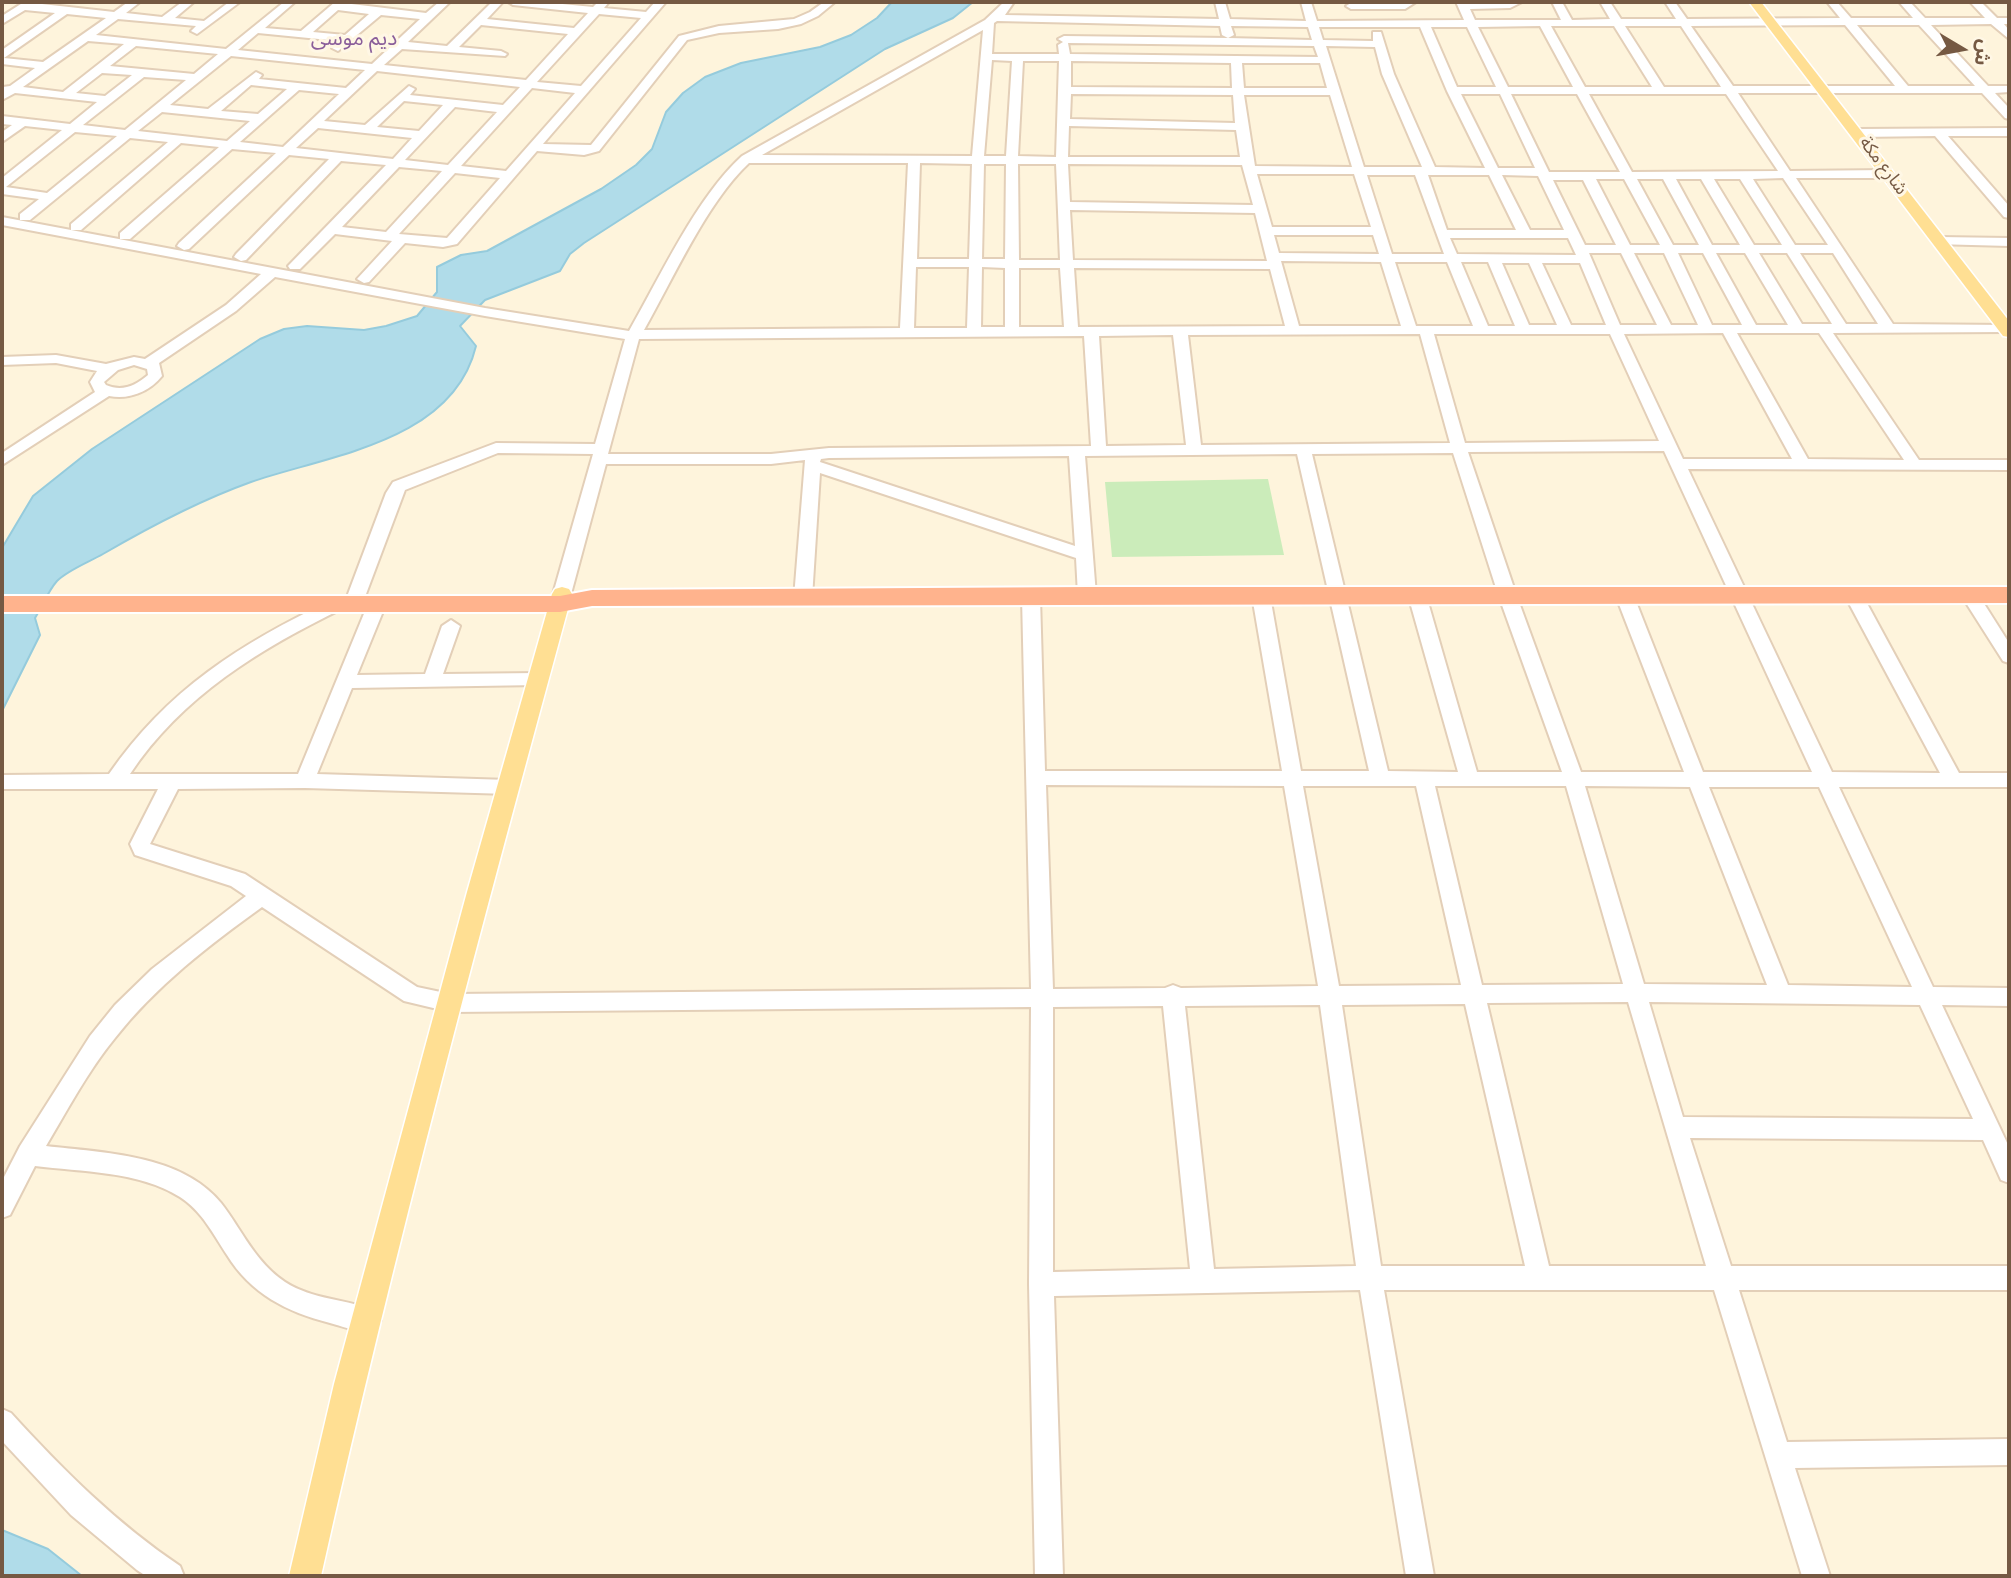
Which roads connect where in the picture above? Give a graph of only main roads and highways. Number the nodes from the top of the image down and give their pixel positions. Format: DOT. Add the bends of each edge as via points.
graph roads {
  1 [pos="1755,2"];
  2 [pos="2008,330"];
  3 [pos="2,594"];
  4 [pos="2009,595"];
  5 [pos="61,599"];
  6 [pos="566,599"];
  7 [pos="2,604"];
  8 [pos="305,1576"];
  1 -- 2 [label="main road, شارع مكة"];
  3 -- 5 [label="highway"];
  4 -- 6 [label="highway"];
  5 -- 6 [label="highway"];
  5 -- 7 [label="highway"];
  6 -- 8 [label="main road" via="539,679 450,1003 349,1384"];
}
